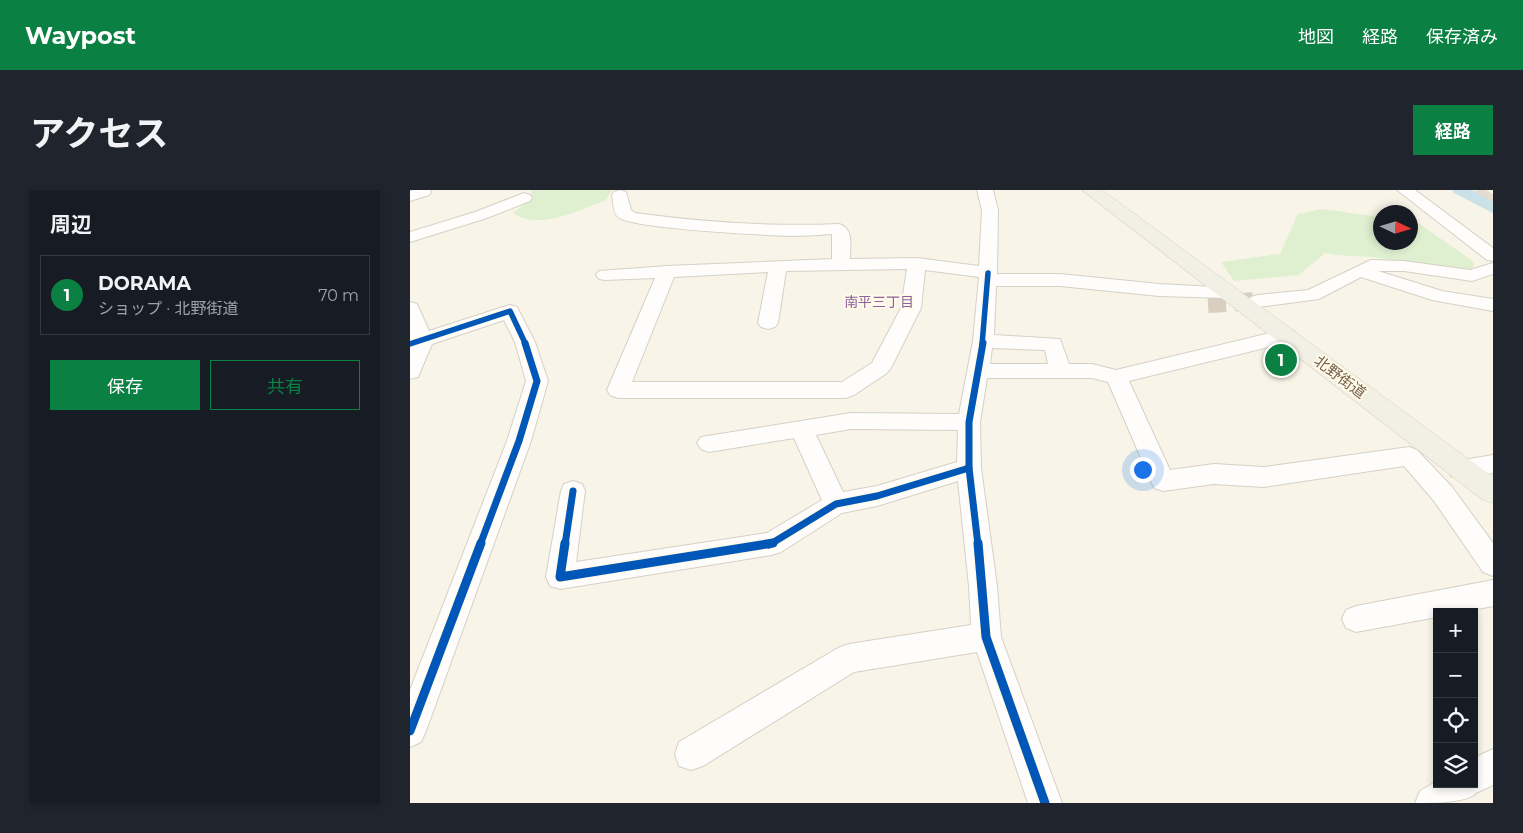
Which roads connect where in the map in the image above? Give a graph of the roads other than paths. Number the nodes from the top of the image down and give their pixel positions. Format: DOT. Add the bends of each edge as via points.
graph roads {
  1 [pos="985,190"];
  2 [pos="1090,190"];
  3 [pos="1405,190"];
  4 [pos="620,195"];
  5 [pos="524,198"];
  6 [pos="410,237"];
  7 [pos="1493,256"];
  8 [pos="841,264"];
  9 [pos="917,264"];
  10 [pos="778,266"];
  11 [pos="1493,268"];
  12 [pos="667,271"];
  13 [pos="1360,271"];
  14 [pos="605,275"];
  15 [pos="988,277"];
  16 [pos="1159,290"];
  17 [pos="1227,292"];
  18 [pos="1258,301"];
  19 [pos="1208,304"];
  20 [pos="1493,305"];
  21 [pos="410,308"];
  22 [pos="768,323"];
  23 [pos="1287,336"];
  24 [pos="984,341"];
  25 [pos="416,342"];
  26 [pos="977,371"];
  27 [pos="1060,371"];
  28 [pos="410,372"];
  29 [pos="1116,377"];
  30 [pos="846,390"];
  31 [pos="842,422"];
  32 [pos="969,422"];
  33 [pos="802,430"];
  34 [pos="709,443"];
  35 [pos="1433,448"];
  36 [pos="1409,456"];
  37 [pos="1493,464"];
  38 [pos="969,468"];
  39 [pos="1460,468"];
  40 [pos="573,491"];
  41 [pos="1493,492"];
  42 [pos="836,504"];
  43 [pos="1493,564"];
  44 [pos="1493,593"];
  45 [pos="1356,620"];
  46 [pos="986,637"];
  47 [pos="410,732"];
  48 [pos="691,754"];
  49 [pos="1493,766"];
  50 [pos="1478,775"];
  51 [pos="1456,788"];
  52 [pos="1045,803"];
  53 [pos="1432,803"];
  1 -- 15 [label="street" via="990,210"];
  2 -- 17 [label="main road, 北野街道"];
  3 -- 7 [label="street"];
  4 -- 8 [label="street" via="623,213 639,218 790,231 840,229"];
  5 -- 6 [label="street"];
  8 -- 9 [label="street"];
  8 -- 10 [label="street"];
  9 -- 15 [label="street"];
  9 -- 30 [label="street" via="911,308 880,368"];
  10 -- 12 [label="street"];
  10 -- 22 [label="street"];
  11 -- 13 [label="street" via="1472,276 1404,266 1371,265"];
  12 -- 14 [label="street"];
  12 -- 30 [label="street" via="618,390"];
  13 -- 18 [label="street" via="1312,295"];
  13 -- 20 [label="street" via="1439,296"];
  15 -- 16 [label="street"];
  15 -- 24 [label="street"];
  16 -- 17 [label="street"];
  16 -- 19 [label="street" via="1180,303"];
  17 -- 23 [label="main road, 北野街道"];
  21 -- 25 [label="street"];
  23 -- 29 [label="street"];
  23 -- 35 [label="main road, 北野街道"];
  24 -- 26 [label="street"];
  24 -- 27 [label="street" via="1053,344"];
  25 -- 28 [label="street"];
  25 -- 47 [label="street" via="510,311 525,342 537,380 519,441"];
  26 -- 27 [label="street"];
  26 -- 32 [label="street"];
  27 -- 29 [label="street" via="1092,371"];
  29 -- 36 [label="street" via="1163,481 1214,474 1264,477"];
  30 -- 31 [label="street"];
  31 -- 32 [label="street"];
  31 -- 33 [label="street"];
  32 -- 38 [label="street"];
  33 -- 34 [label="street"];
  33 -- 42 [label="street"];
  35 -- 36 [label="street"];
  35 -- 39 [label="main road, 北野街道"];
  36 -- 43 [label="street" via="1443,494"];
  37 -- 39 [label="street"];
  38 -- 42 [label="street" via="877,496"];
  38 -- 46 [label="street"];
  39 -- 41 [label="main road, 北野街道"];
  40 -- 42 [label="street" via="560,578 772,544"];
  44 -- 45 [label="street"];
  46 -- 48 [label="street" via="850,658"];
  46 -- 52 [label="street"];
  49 -- 50 [label="street"];
  51 -- 53 [label="street"];
}
